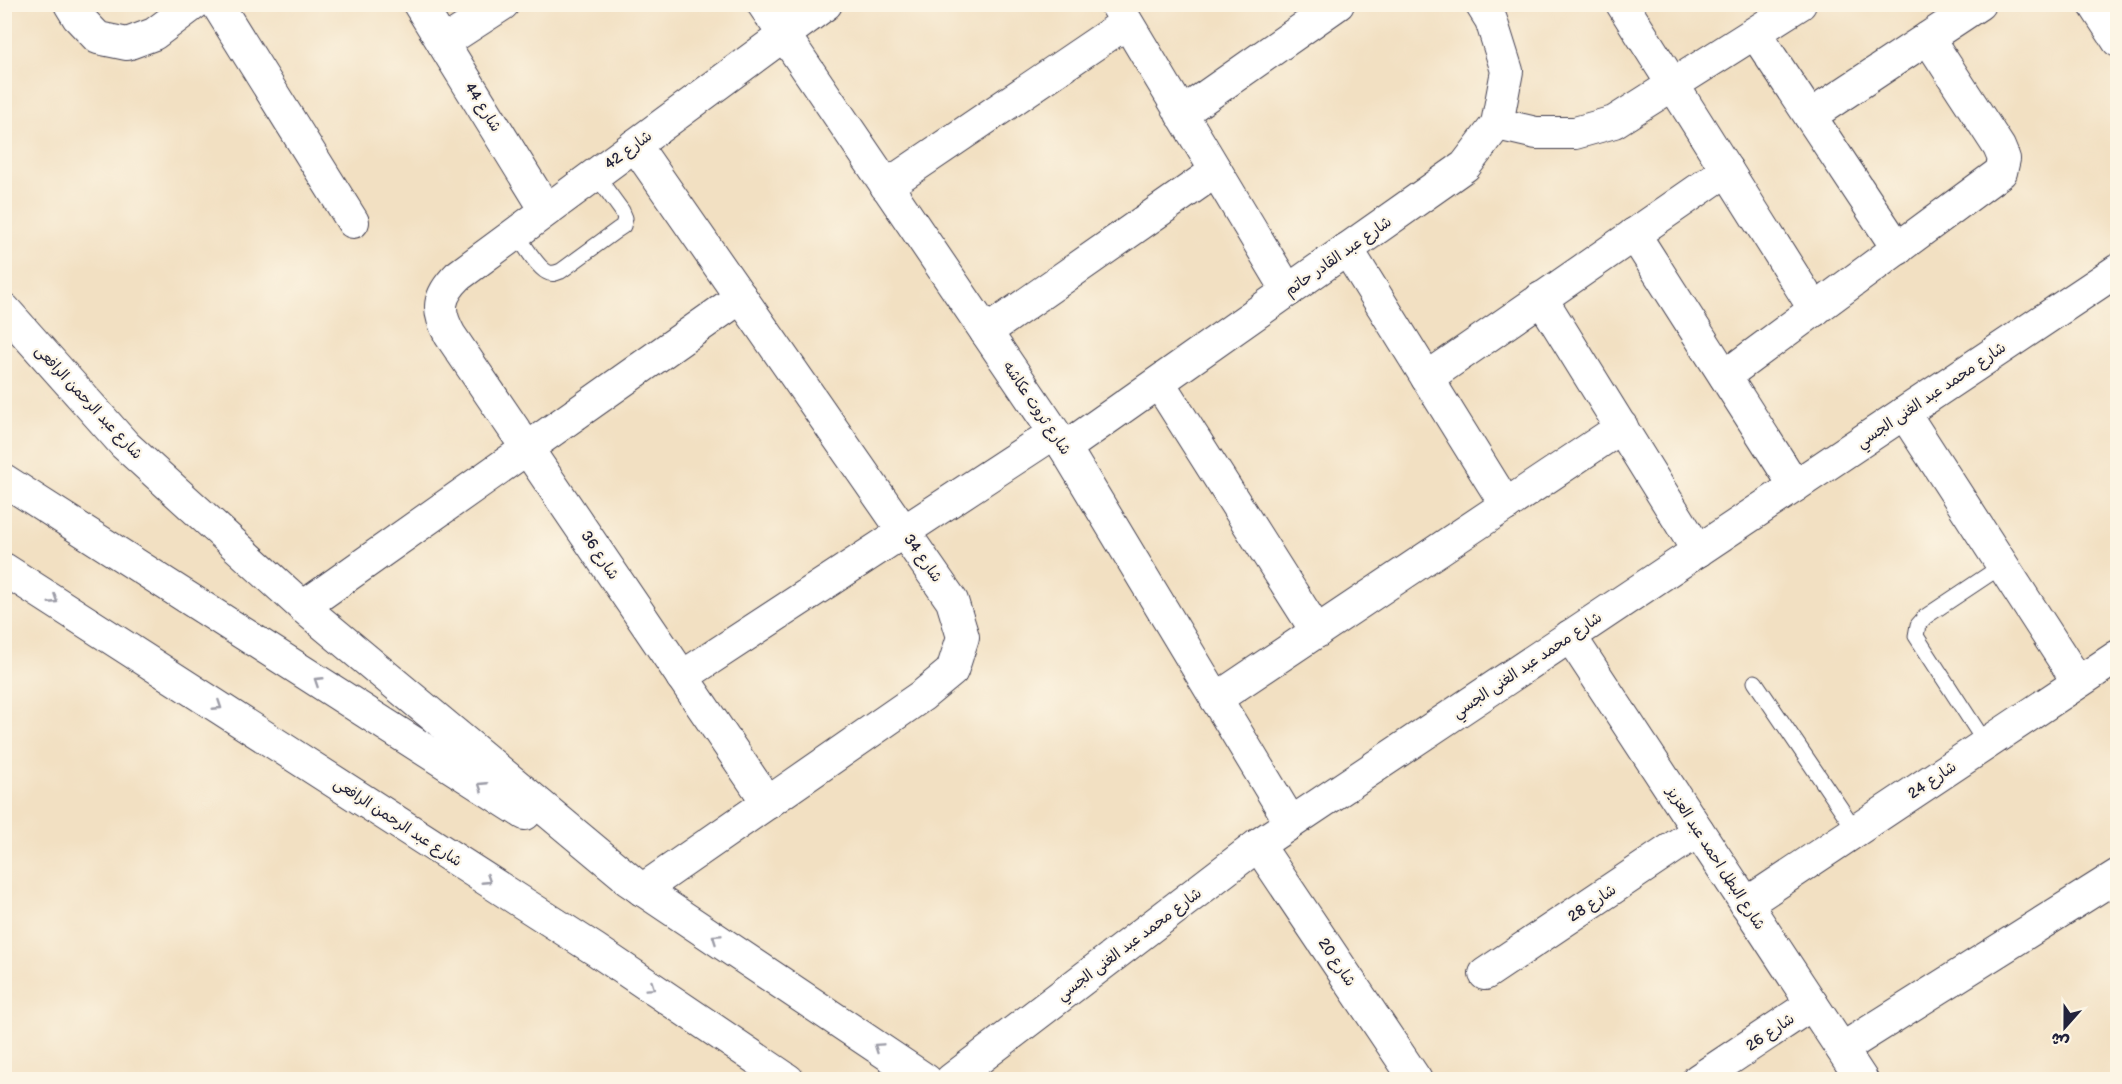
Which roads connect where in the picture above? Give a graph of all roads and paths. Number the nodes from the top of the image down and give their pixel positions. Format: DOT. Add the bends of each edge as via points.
graph roads {
  1 [pos="70,4"];
  2 [pos="194,4"];
  3 [pos="217,4"];
  4 [pos="419,4"];
  5 [pos="503,4"];
  6 [pos="763,4"];
  7 [pos="826,4"];
  8 [pos="1338,4"];
  9 [pos="1481,4"];
  10 [pos="1622,4"];
  11 [pos="1800,4"];
  12 [pos="1979,4"];
  13 [pos="2094,4"];
  14 [pos="1121,14"];
  15 [pos="1755,33"];
  16 [pos="784,36"];
  17 [pos="1928,38"];
  18 [pos="2118,41"];
  19 [pos="443,43"];
  20 [pos="1673,85"];
  21 [pos="1181,114"];
  22 [pos="1810,116"];
  23 [pos="1497,124"];
  24 [pos="635,145"];
  25 [pos="1727,170"];
  26 [pos="1216,171"];
  27 [pos="595,174"];
  28 [pos="886,186"];
  29 [pos="546,210"];
  30 [pos="353,222"];
  31 [pos="516,233"];
  32 [pos="1634,234"];
  33 [pos="1347,249"];
  34 [pos="1898,249"];
  35 [pos="2118,270"];
  36 [pos="1288,291"];
  37 [pos="741,297"];
  38 [pos="1541,298"];
  39 [pos="441,304"];
  40 [pos="4,309"];
  41 [pos="1815,310"];
  42 [pos="986,332"];
  43 [pos="1725,376"];
  44 [pos="1427,378"];
  45 [pos="1159,382"];
  46 [pos="1904,413"];
  47 [pos="1622,427"];
  48 [pos="1060,440"];
  49 [pos="527,448"];
  50 [pos="4,480"];
  51 [pos="1795,486"];
  52 [pos="1506,505"];
  53 [pos="904,531"];
  54 [pos="1698,551"];
  55 [pos="2003,565"];
  56 [pos="4,569"];
  57 [pos="303,607"];
  58 [pos="1317,632"];
  59 [pos="1570,636"];
  60 [pos="2118,656"];
  61 [pos="682,677"];
  62 [pos="1755,682"];
  63 [pos="2078,682"];
  64 [pos="1216,699"];
  65 [pos="1986,744"];
  66 [pos="768,803"];
  67 [pos="1291,823"];
  68 [pos="1698,831"];
  69 [pos="1856,831"];
  70 [pos="1258,845"];
  71 [pos="2118,875"];
  72 [pos="642,890"];
  73 [pos="1746,904"];
  74 [pos="1485,974"];
  75 [pos="1812,1004"];
  76 [pos="1842,1049"];
  77 [pos="1409,1077"];
  78 [pos="788,1080"];
  79 [pos="926,1080"];
  80 [pos="951,1080"];
  81 [pos="1698,1080"];
  82 [pos="1862,1080"];
  1 -- 2 [label="street" via="98,38 127,44 154,34"];
  3 -- 30 [label="street"];
  4 -- 19 [label="street, شارع 44"];
  5 -- 19 [label="street"];
  6 -- 16 [label="street, شارع ثروت عكاشه"];
  7 -- 16 [label="street, شارع 42"];
  8 -- 21 [label="street"];
  9 -- 23 [label="street, شارع عبد القادر حاتم" via="1491,20 1507,71"];
  10 -- 20 [label="street"];
  11 -- 15 [label="street"];
  12 -- 17 [label="street"];
  13 -- 18 [label="street"];
  14 -- 21 [label="street"];
  14 -- 28 [label="street"];
  15 -- 20 [label="street"];
  15 -- 22 [label="street"];
  16 -- 24 [label="street, شارع 42"];
  16 -- 28 [label="street, شارع ثروت عكاشه"];
  17 -- 22 [label="street"];
  17 -- 34 [label="street" via="2004,159 2001,172 1991,181"];
  19 -- 29 [label="street, شارع 44"];
  20 -- 23 [label="street" via="1614,122 1575,133 1536,133"];
  20 -- 25 [label="street"];
  21 -- 26 [label="street"];
  22 -- 34 [label="street"];
  23 -- 33 [label="street, شارع عبد القادر حاتم" via="1465,166"];
  24 -- 27 [label="street, شارع 42"];
  24 -- 37 [label="street, شارع 34"];
  25 -- 32 [label="street"];
  25 -- 41 [label="street"];
  26 -- 36 [label="street"];
  26 -- 42 [label="street"];
  27 -- 29 [label="street, شارع 42"];
  27 -- 31 [label="lane" via="625,218 623,226 554,274 541,268"];
  28 -- 42 [label="street, شارع ثروت عكاشه"];
  29 -- 31 [label="street, شارع 42"];
  31 -- 39 [label="street, شارع 42" via="458,276 446,288"];
  32 -- 38 [label="street"];
  32 -- 43 [label="street"];
  33 -- 36 [label="street, شارع عبد القادر حاتم"];
  33 -- 44 [label="street"];
  34 -- 41 [label="street"];
  35 -- 46 [label="street, شارع محمد عبد الغنى الجسي"];
  36 -- 45 [label="street, شارع عبد القادر حاتم"];
  37 -- 49 [label="street"];
  37 -- 53 [label="street, شارع 34"];
  38 -- 44 [label="street"];
  38 -- 47 [label="street"];
  39 -- 49 [label="street, شارع 36" via="442,320 450,335"];
  40 -- 57 [label="street, شارع عبد الرحمن الرافعى" via="126,445"];
  41 -- 43 [label="street"];
  42 -- 48 [label="street, شارع ثروت عكاشه"];
  43 -- 51 [label="street"];
  44 -- 52 [label="street"];
  45 -- 48 [label="street, شارع عبد القادر حاتم"];
  45 -- 58 [label="street"];
  46 -- 51 [label="street, شارع محمد عبد الغنى الجسي"];
  46 -- 55 [label="street"];
  47 -- 52 [label="street"];
  47 -- 54 [label="street"];
  48 -- 53 [label="street, شارع عبد القادر حاتم"];
  48 -- 64 [label="street, شارع ثروت عكاشه"];
  49 -- 57 [label="street"];
  49 -- 61 [label="street, شارع 36"];
  72 -- 50 [label="street, شارع عبد الرحمن الرافعى, one-way"];
  51 -- 54 [label="street, شارع محمد عبد الغنى الجسي"];
  52 -- 58 [label="street"];
  53 -- 61 [label="street, شارع عبد القادر حاتم"];
  53 -- 66 [label="street, شارع 34" via="952,601 963,637 951,671 923,695"];
  54 -- 59 [label="street, شارع محمد عبد الغنى الجسي"];
  55 -- 63 [label="street"];
  55 -- 65 [label="lane" via="1925,617 1916,636"];
  56 -- 78 [label="street, شارع عبد الرحمن الرافعى, one-way" via="596,950"];
  57 -- 72 [label="street, شارع عبد الرحمن الرافعى"];
  58 -- 64 [label="street"];
  59 -- 67 [label="street, شارع محمد عبد الغنى الجسي"];
  59 -- 68 [label="street, شارع البطل احمد عبد العزيز"];
  60 -- 63 [label="street, شارع 24"];
  61 -- 66 [label="street, شارع 36"];
  62 -- 69 [label="lane"];
  63 -- 65 [label="street, شارع 24"];
  64 -- 67 [label="street, شارع ثروت عكاشه"];
  65 -- 69 [label="street, شارع 24"];
  66 -- 72 [label="street, شارع 34"];
  67 -- 70 [label="street, شارع محمد عبد الغنى الجسي"];
  68 -- 73 [label="street, شارع البطل احمد عبد العزيز"];
  68 -- 74 [label="street, شارع 28"];
  69 -- 73 [label="street, شارع 24"];
  70 -- 77 [label="street, شارع 20"];
  70 -- 80 [label="street, شارع محمد عبد الغنى الجسي"];
  71 -- 76 [label="street"];
  79 -- 72 [label="street, شارع عبد الرحمن الرافعى, one-way"];
  73 -- 75 [label="street, شارع البطل احمد عبد العزيز"];
  75 -- 76 [label="street, شارع البطل احمد عبد العزيز"];
  75 -- 81 [label="street, شارع 26"];
  76 -- 82 [label="street, شارع البطل احمد عبد العزيز"];
}
